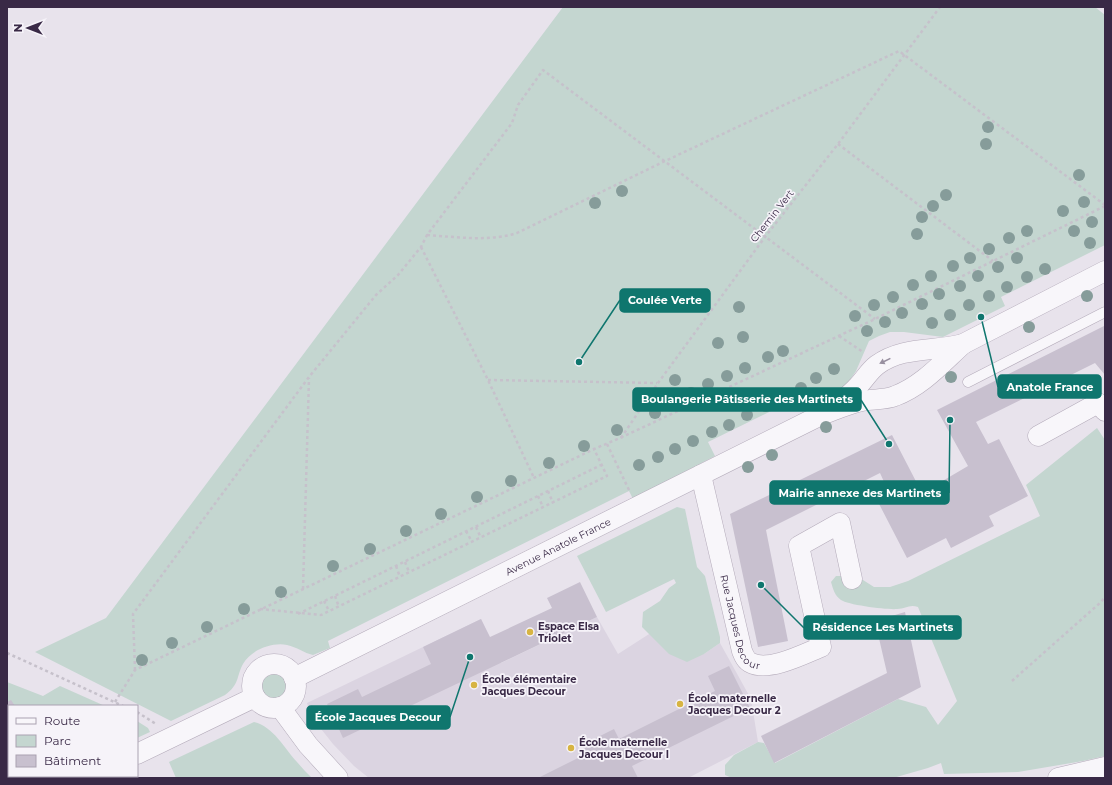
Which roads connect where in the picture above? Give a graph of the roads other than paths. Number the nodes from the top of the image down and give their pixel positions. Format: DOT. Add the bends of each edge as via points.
graph roads {
  1 [pos="1102,279"];
  2 [pos="1105,312"];
  3 [pos="963,344"];
  4 [pos="914,350"];
  5 [pos="868,374"];
  6 [pos="924,379"];
  7 [pos="968,382"];
  8 [pos="882,398"];
  9 [pos="1105,411"];
  10 [pos="821,415"];
  11 [pos="1038,436"];
  12 [pos="701,475"];
  13 [pos="852,579"];
  14 [pos="294,678"];
  15 [pos="254,697"];
  16 [pos="280,707"];
  17 [pos="138,754"];
  18 [pos="1105,767"];
  19 [pos="338,778"];
  20 [pos="1058,778"];
  1 -- 3 [label="street, Avenue Anatole France"];
  2 -- 7 [label="lane"];
  3 -- 4 [label="street, Avenue Anatole France"];
  3 -- 6 [label="street, Avenue Anatole France"];
  4 -- 5 [label="street, Avenue Anatole France, one-way" via="877,364"];
  4 -- 6 [label="street" via="920,353 926,362"];
  5 -- 8 [label="street" via="870,390"];
  5 -- 10 [label="street, Avenue Anatole France" via="850,394"];
  6 -- 8 [label="street, Avenue Anatole France" via="901,393"];
  8 -- 10 [label="street, Avenue Anatole France" via="854,403"];
  9 -- 11 [label="street" via="1098,403"];
  10 -- 12 [label="street, Avenue Anatole France"];
  12 -- 13 [label="street, Rue Jacques Decour" via="742,651 751,663 762,666 782,662 821,646 799,546 840,523"];
  12 -- 14 [label="street, Avenue Anatole France"];
  14 -- 15 [label="street" via="281,666 264,667 253,680"];
  14 -- 16 [label="street" via="296,687 293,697"];
  15 -- 16 [label="street" via="267,707"];
  15 -- 17 [label="street"];
  16 -- 19 [label="street" via="308,746"];
  18 -- 20 [label="street"];
}
